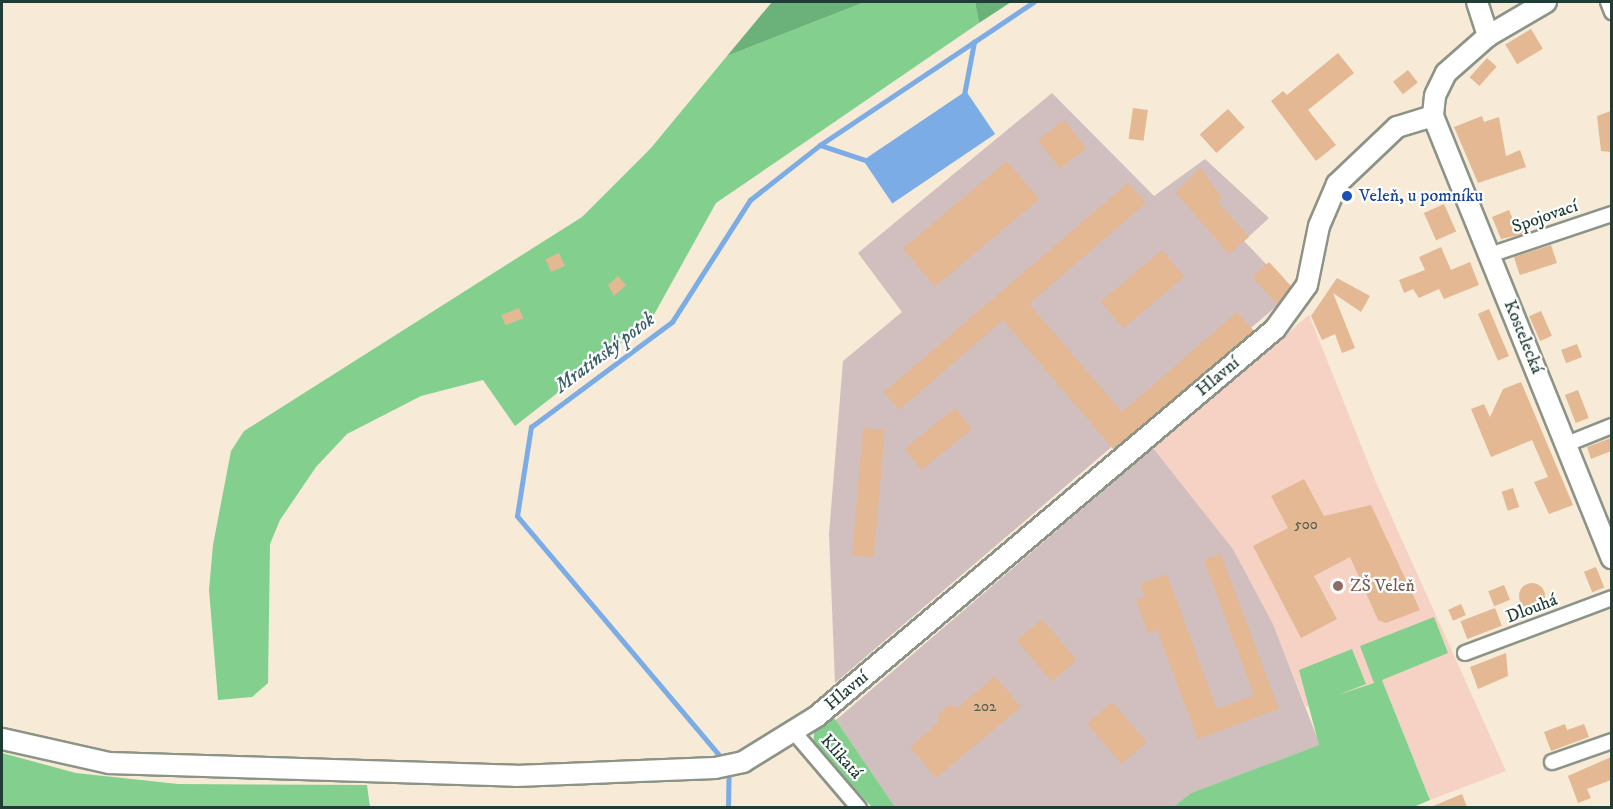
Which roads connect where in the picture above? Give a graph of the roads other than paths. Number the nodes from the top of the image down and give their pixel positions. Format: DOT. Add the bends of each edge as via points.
graph roads {
  1 [pos="1477,2"];
  2 [pos="1546,2"];
  3 [pos="1608,2"];
  4 [pos="1611,12"];
  5 [pos="1488,36"];
  6 [pos="1433,116"];
  7 [pos="1611,214"];
  8 [pos="1490,255"];
  9 [pos="1611,426"];
  10 [pos="1566,444"];
  11 [pos="1611,558"];
  12 [pos="1611,598"];
  13 [pos="1465,653"];
  14 [pos="794,732"];
  15 [pos="2,739"];
  16 [pos="1611,741"];
  17 [pos="1551,762"];
  18 [pos="859,807"];
  1 -- 5 [label="street"];
  2 -- 5 [label="street"];
  3 -- 4 [label="street"];
  5 -- 6 [label="street" via="1442,78"];
  6 -- 8 [label="street, Kostelecká"];
  6 -- 14 [label="street, Hlavní" via="1397,126 1337,184 1319,226 1307,285 1289,316"];
  7 -- 8 [label="street, Spojovací"];
  8 -- 10 [label="street, Kostelecká"];
  9 -- 10 [label="street"];
  10 -- 11 [label="street, Kostelecká"];
  12 -- 13 [label="street, Dlouhá"];
  14 -- 15 [label="street, Hlavní" via="743,762 715,768 516,776 109,763"];
  14 -- 18 [label="street, Klikatá"];
  16 -- 17 [label="street"];
}
